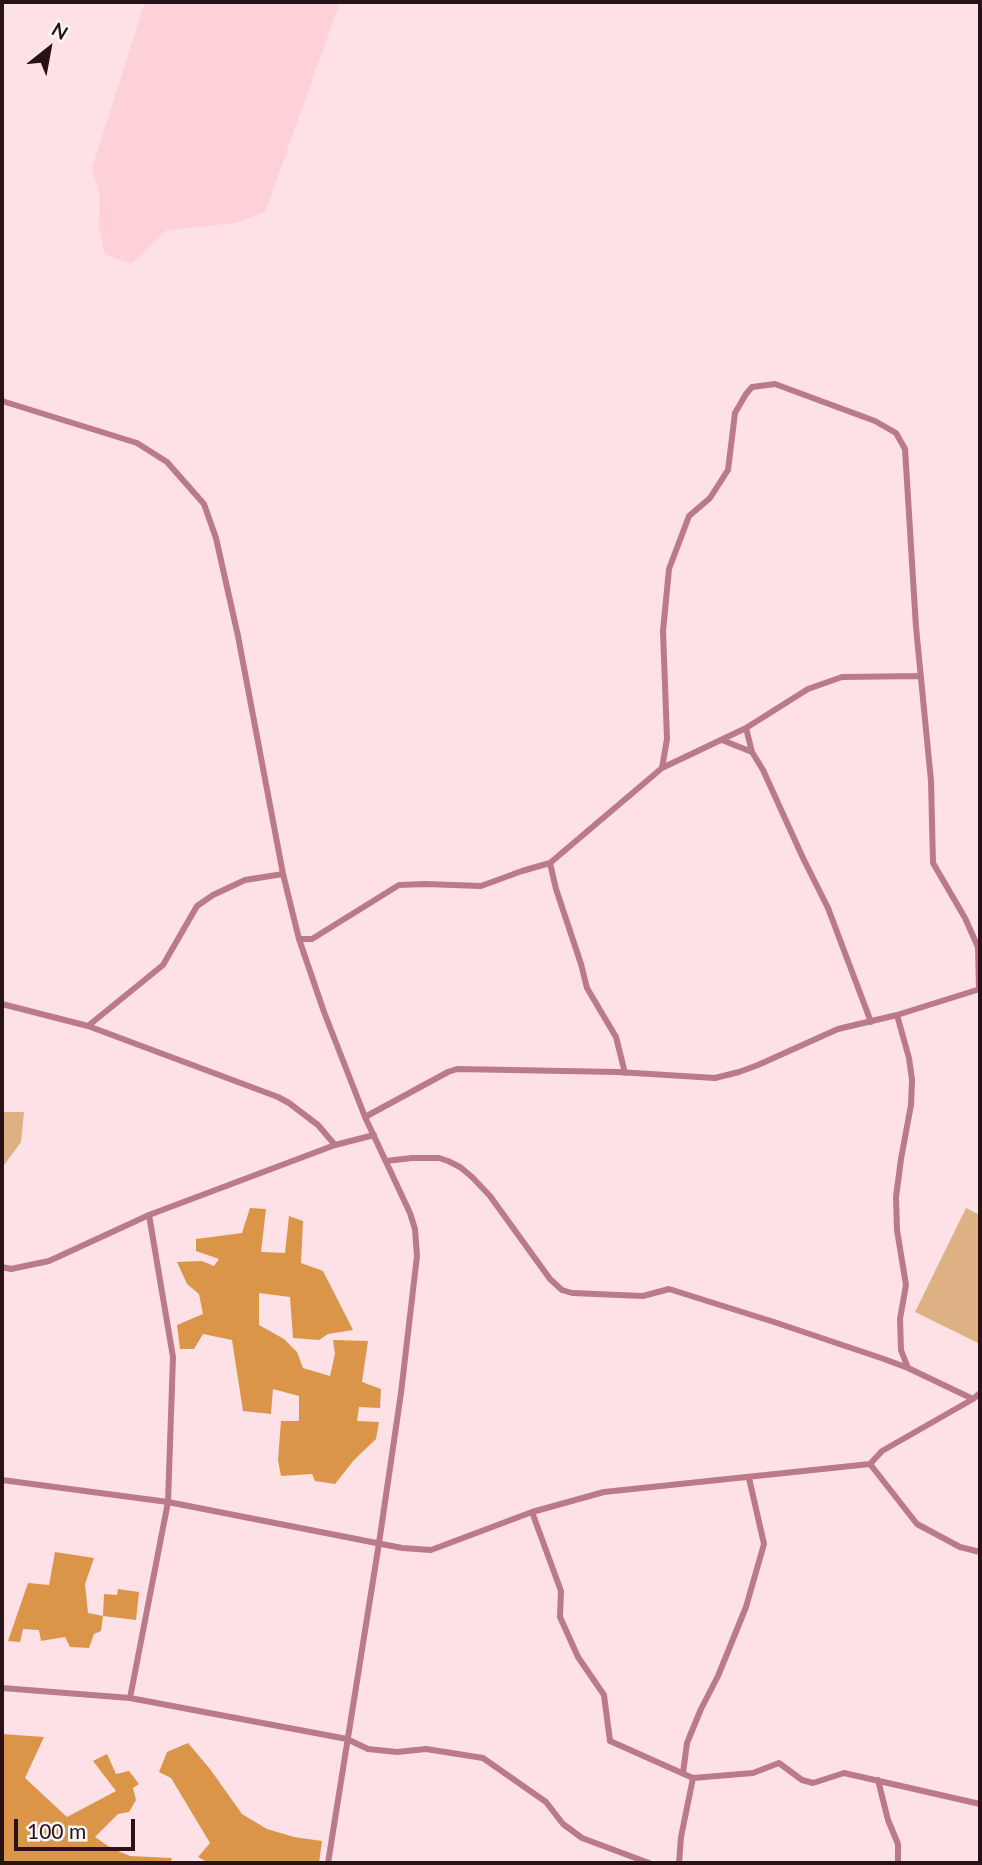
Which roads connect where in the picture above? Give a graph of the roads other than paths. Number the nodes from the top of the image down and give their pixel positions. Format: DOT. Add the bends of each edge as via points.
graph roads {
  1 [pos="2,401"];
  2 [pos="921,676"];
  3 [pos="746,727"];
  4 [pos="722,740"];
  5 [pos="752,752"];
  6 [pos="662,768"];
  7 [pos="550,863"];
  8 [pos="283,874"];
  9 [pos="299,939"];
  10 [pos="980,989"];
  11 [pos="2,1004"];
  12 [pos="897,1015"];
  13 [pos="871,1022"];
  14 [pos="88,1026"];
  15 [pos="625,1073"];
  16 [pos="365,1117"];
  17 [pos="374,1135"];
  18 [pos="335,1145"];
  19 [pos="386,1161"];
  20 [pos="149,1215"];
  21 [pos="2,1267"];
  22 [pos="908,1368"];
  23 [pos="980,1393"];
  24 [pos="973,1399"];
  25 [pos="870,1464"];
  26 [pos="749,1478"];
  27 [pos="2,1480"];
  28 [pos="168,1502"];
  29 [pos="532,1512"];
  30 [pos="379,1543"];
  31 [pos="980,1552"];
  32 [pos="2,1688"];
  33 [pos="130,1698"];
  34 [pos="346,1739"];
  35 [pos="683,1773"];
  36 [pos="693,1778"];
  37 [pos="878,1780"];
  38 [pos="980,1804"];
  39 [pos="328,1863"];
  40 [pos="649,1863"];
  41 [pos="679,1863"];
  42 [pos="898,1863"];
  1 -- 8 [label="street" via="137,443 167,462 204,504 238,636"];
  2 -- 3 [label="street" via="842,677 808,689"];
  2 -- 6 [label="street" via="905,449 896,433 775,384 752,387 735,413 728,470 710,498 689,516 669,569 663,631 667,739"];
  2 -- 10 [label="street" via="933,863 978,947"];
  3 -- 4 [label="street"];
  3 -- 5 [label="street"];
  4 -- 5 [label="street"];
  4 -- 6 [label="street"];
  5 -- 13 [label="street" via="828,908"];
  6 -- 7 [label="street"];
  7 -- 9 [label="street" via="481,886 399,885 312,939"];
  7 -- 15 [label="street" via="587,988 615,1037"];
  8 -- 9 [label="street"];
  8 -- 14 [label="street" via="245,880 197,906 163,965"];
  9 -- 16 [label="street"];
  10 -- 12 [label="street"];
  11 -- 14 [label="street"];
  12 -- 13 [label="street"];
  12 -- 22 [label="street" via="912,1080 896,1197 906,1285 901,1350"];
  13 -- 15 [label="street" via="838,1029 749,1069 715,1078"];
  14 -- 18 [label="street" via="278,1097 318,1125"];
  15 -- 16 [label="street" via="457,1069"];
  16 -- 17 [label="street"];
  17 -- 18 [label="street"];
  17 -- 19 [label="street"];
  18 -- 20 [label="street"];
  19 -- 22 [label="street" via="439,1158 460,1167 491,1196 562,1290 643,1296 669,1289"];
  19 -- 30 [label="street" via="410,1213 417,1256"];
  20 -- 21 [label="street" via="49,1261"];
  20 -- 28 [label="street" via="173,1357"];
  22 -- 24 [label="street"];
  23 -- 24 [label="street"];
  24 -- 25 [label="street" via="882,1451"];
  25 -- 26 [label="street"];
  25 -- 31 [label="street" via="917,1524 960,1547"];
  26 -- 29 [label="street" via="604,1492"];
  26 -- 35 [label="street" via="764,1544 746,1606 687,1743"];
  27 -- 28 [label="street"];
  28 -- 30 [label="street"];
  28 -- 33 [label="street"];
  29 -- 30 [label="street" via="430,1550"];
  29 -- 35 [label="street" via="561,1591 560,1617 578,1657 604,1695 610,1741"];
  30 -- 34 [label="street"];
  32 -- 33 [label="street"];
  33 -- 34 [label="street"];
  34 -- 39 [label="street"];
  34 -- 40 [label="street" via="368,1749 426,1749 483,1758 546,1802 582,1838"];
  35 -- 36 [label="street"];
  36 -- 37 [label="street" via="753,1773 779,1763 813,1783 844,1773"];
  36 -- 41 [label="street"];
  37 -- 38 [label="street"];
  37 -- 42 [label="street" via="898,1844"];
}
